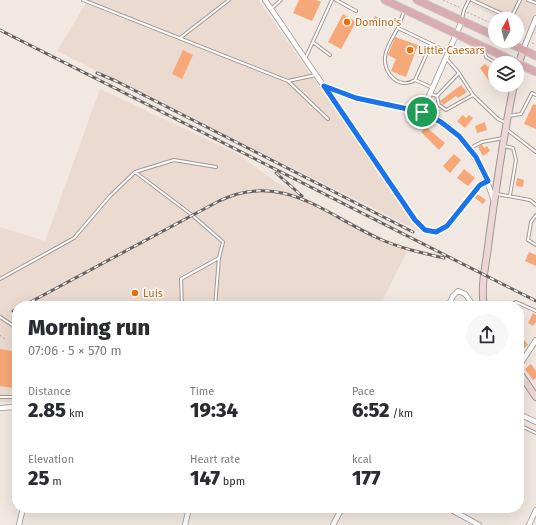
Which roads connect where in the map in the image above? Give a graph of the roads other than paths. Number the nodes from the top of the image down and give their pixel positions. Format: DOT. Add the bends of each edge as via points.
graph roads {
  1 [pos="83,0"];
  2 [pos="229,0"];
  3 [pos="265,0"];
  4 [pos="281,0"];
  5 [pos="332,0"];
  6 [pos="336,0"];
  7 [pos="385,0"];
  8 [pos="417,0"];
  9 [pos="470,0"];
  10 [pos="520,0"];
  11 [pos="528,0"];
  12 [pos="429,3"];
  13 [pos="536,3"];
  14 [pos="271,9"];
  15 [pos="404,10"];
  16 [pos="356,11"];
  17 [pos="536,18"];
  18 [pos="462,21"];
  19 [pos="398,28"];
  20 [pos="488,33"];
  21 [pos="456,34"];
  22 [pos="180,38"];
  23 [pos="314,43"];
  24 [pos="431,44"];
  25 [pos="483,47"];
  26 [pos="520,48"];
  27 [pos="524,50"];
  28 [pos="448,52"];
  29 [pos="330,55"];
  30 [pos="500,56"];
  31 [pos="522,56"];
  32 [pos="536,56"];
  33 [pos="446,57"];
  34 [pos="488,58"];
  35 [pos="305,59"];
  36 [pos="524,68"];
  37 [pos="536,72"];
  38 [pos="459,73"];
  39 [pos="316,74"];
  40 [pos="415,80"];
  41 [pos="288,81"];
  42 [pos="324,86"];
  43 [pos="433,88"];
  44 [pos="512,92"];
  45 [pos="430,94"];
  46 [pos="473,95"];
  47 [pos="536,95"];
  48 [pos="437,96"];
  49 [pos="422,112"];
  50 [pos="507,116"];
  51 [pos="328,119"];
  52 [pos="506,126"];
  53 [pos="504,138"];
  54 [pos="503,146"];
  55 [pos="469,149"];
  56 [pos="536,152"];
  57 [pos="216,167"];
  58 [pos="135,172"];
  59 [pos="488,181"];
  60 [pos="496,193"];
  61 [pos="510,196"];
  62 [pos="495,203"];
  63 [pos="536,205"];
  64 [pos="536,215"];
  65 [pos="536,245"];
  66 [pos="219,258"];
  67 [pos="0,279"];
  68 [pos="182,301"];
  69 [pos="215,301"];
  70 [pos="450,301"];
  71 [pos="470,301"];
  72 [pos="484,301"];
  73 [pos="524,306"];
  74 [pos="536,311"];
  75 [pos="0,317"];
  76 [pos="12,325"];
  77 [pos="536,340"];
  78 [pos="524,358"];
  79 [pos="524,381"];
  80 [pos="0,397"];
  81 [pos="12,397"];
  82 [pos="536,397"];
  83 [pos="0,408"];
  84 [pos="12,408"];
  85 [pos="524,416"];
  86 [pos="536,422"];
  87 [pos="524,427"];
  88 [pos="536,433"];
  89 [pos="536,510"];
  90 [pos="22,513"];
  91 [pos="188,513"];
  92 [pos="339,513"];
  93 [pos="457,513"];
  94 [pos="19,525"];
  95 [pos="185,525"];
  96 [pos="333,525"];
  97 [pos="479,525"];
  98 [pos="529,525"];
  1 -- 22 [label="lane"];
  2 -- 22 [label="lane"];
  3 -- 14 [label="street"];
  4 -- 14 [label="lane"];
  5 -- 23 [label="lane"];
  6 -- 16 [label="lane"];
  7 -- 15 [label="main road"];
  8 -- 12 [label="main road"];
  9 -- 10 [label="lane" via="511,18"];
  9 -- 18 [label="lane" via="464,10"];
  11 -- 13 [label="lane"];
  12 -- 18 [label="main road"];
  14 -- 35 [label="street"];
  15 -- 19 [label="lane"];
  15 -- 21 [label="main road"];
  17 -- 27 [label="street"];
  18 -- 20 [label="main road"];
  18 -- 21 [label="street"];
  19 -- 24 [label="lane"];
  19 -- 40 [label="lane" via="387,49 385,63 395,80 405,84"];
  21 -- 25 [label="main road"];
  21 -- 28 [label="street"];
  22 -- 41 [label="lane"];
  23 -- 29 [label="lane"];
  23 -- 35 [label="lane"];
  24 -- 28 [label="lane"];
  24 -- 40 [label="lane"];
  25 -- 30 [label="main road"];
  25 -- 34 [label="lane"];
  26 -- 27 [label="main road"];
  27 -- 31 [label="main road"];
  27 -- 32 [label="main road"];
  28 -- 33 [label="street"];
  33 -- 38 [label="lane"];
  33 -- 43 [label="street"];
  35 -- 39 [label="street"];
  36 -- 37 [label="main road"];
  38 -- 46 [label="lane"];
  38 -- 48 [label="lane"];
  39 -- 41 [label="lane"];
  39 -- 42 [label="street"];
  40 -- 43 [label="lane"];
  41 -- 51 [label="lane"];
  42 -- 49 [label="street" via="356,98"];
  42 -- 59 [label="street" via="415,220 425,230 436,232 447,226 480,185"];
  43 -- 45 [label="street"];
  44 -- 50 [label="main road"];
  45 -- 48 [label="lane"];
  45 -- 49 [label="street"];
  46 -- 48 [label="lane" via="446,110 439,105"];
  46 -- 52 [label="lane"];
  47 -- 50 [label="lane" via="532,93 521,114"];
  49 -- 55 [label="street" via="459,136"];
  50 -- 52 [label="main road"];
  52 -- 53 [label="main road"];
  52 -- 56 [label="lane"];
  53 -- 54 [label="main road"];
  53 -- 55 [label="lane" via="498,137 482,142"];
  54 -- 60 [label="main road"];
  54 -- 61 [label="lane" via="513,148 516,160"];
  55 -- 59 [label="street"];
  57 -- 58 [label="lane" via="174,160"];
  58 -- 66 [label="lane" via="223,242"];
  58 -- 67 [label="lane" via="110,196 74,238"];
  59 -- 62 [label="street"];
  60 -- 61 [label="lane"];
  60 -- 62 [label="main road"];
  61 -- 63 [label="lane" via="530,200"];
  62 -- 72 [label="main road" via="483,287"];
  64 -- 65 [label="lane" via="531,222 528,240"];
  66 -- 68 [label="lane" via="181,279"];
  66 -- 69 [label="lane"];
  70 -- 71 [label="street" via="458,291 465,294"];
  73 -- 74 [label="lane"];
  75 -- 76 [label="lane"];
  77 -- 78 [label="street"];
  79 -- 82 [label="main road"];
  80 -- 81 [label="lane"];
  83 -- 84 [label="street"];
  85 -- 86 [label="street"];
  87 -- 88 [label="lane"];
  89 -- 98 [label="street"];
  90 -- 94 [label="street"];
  91 -- 95 [label="street"];
  92 -- 96 [label="street"];
  93 -- 97 [label="street"];
}
